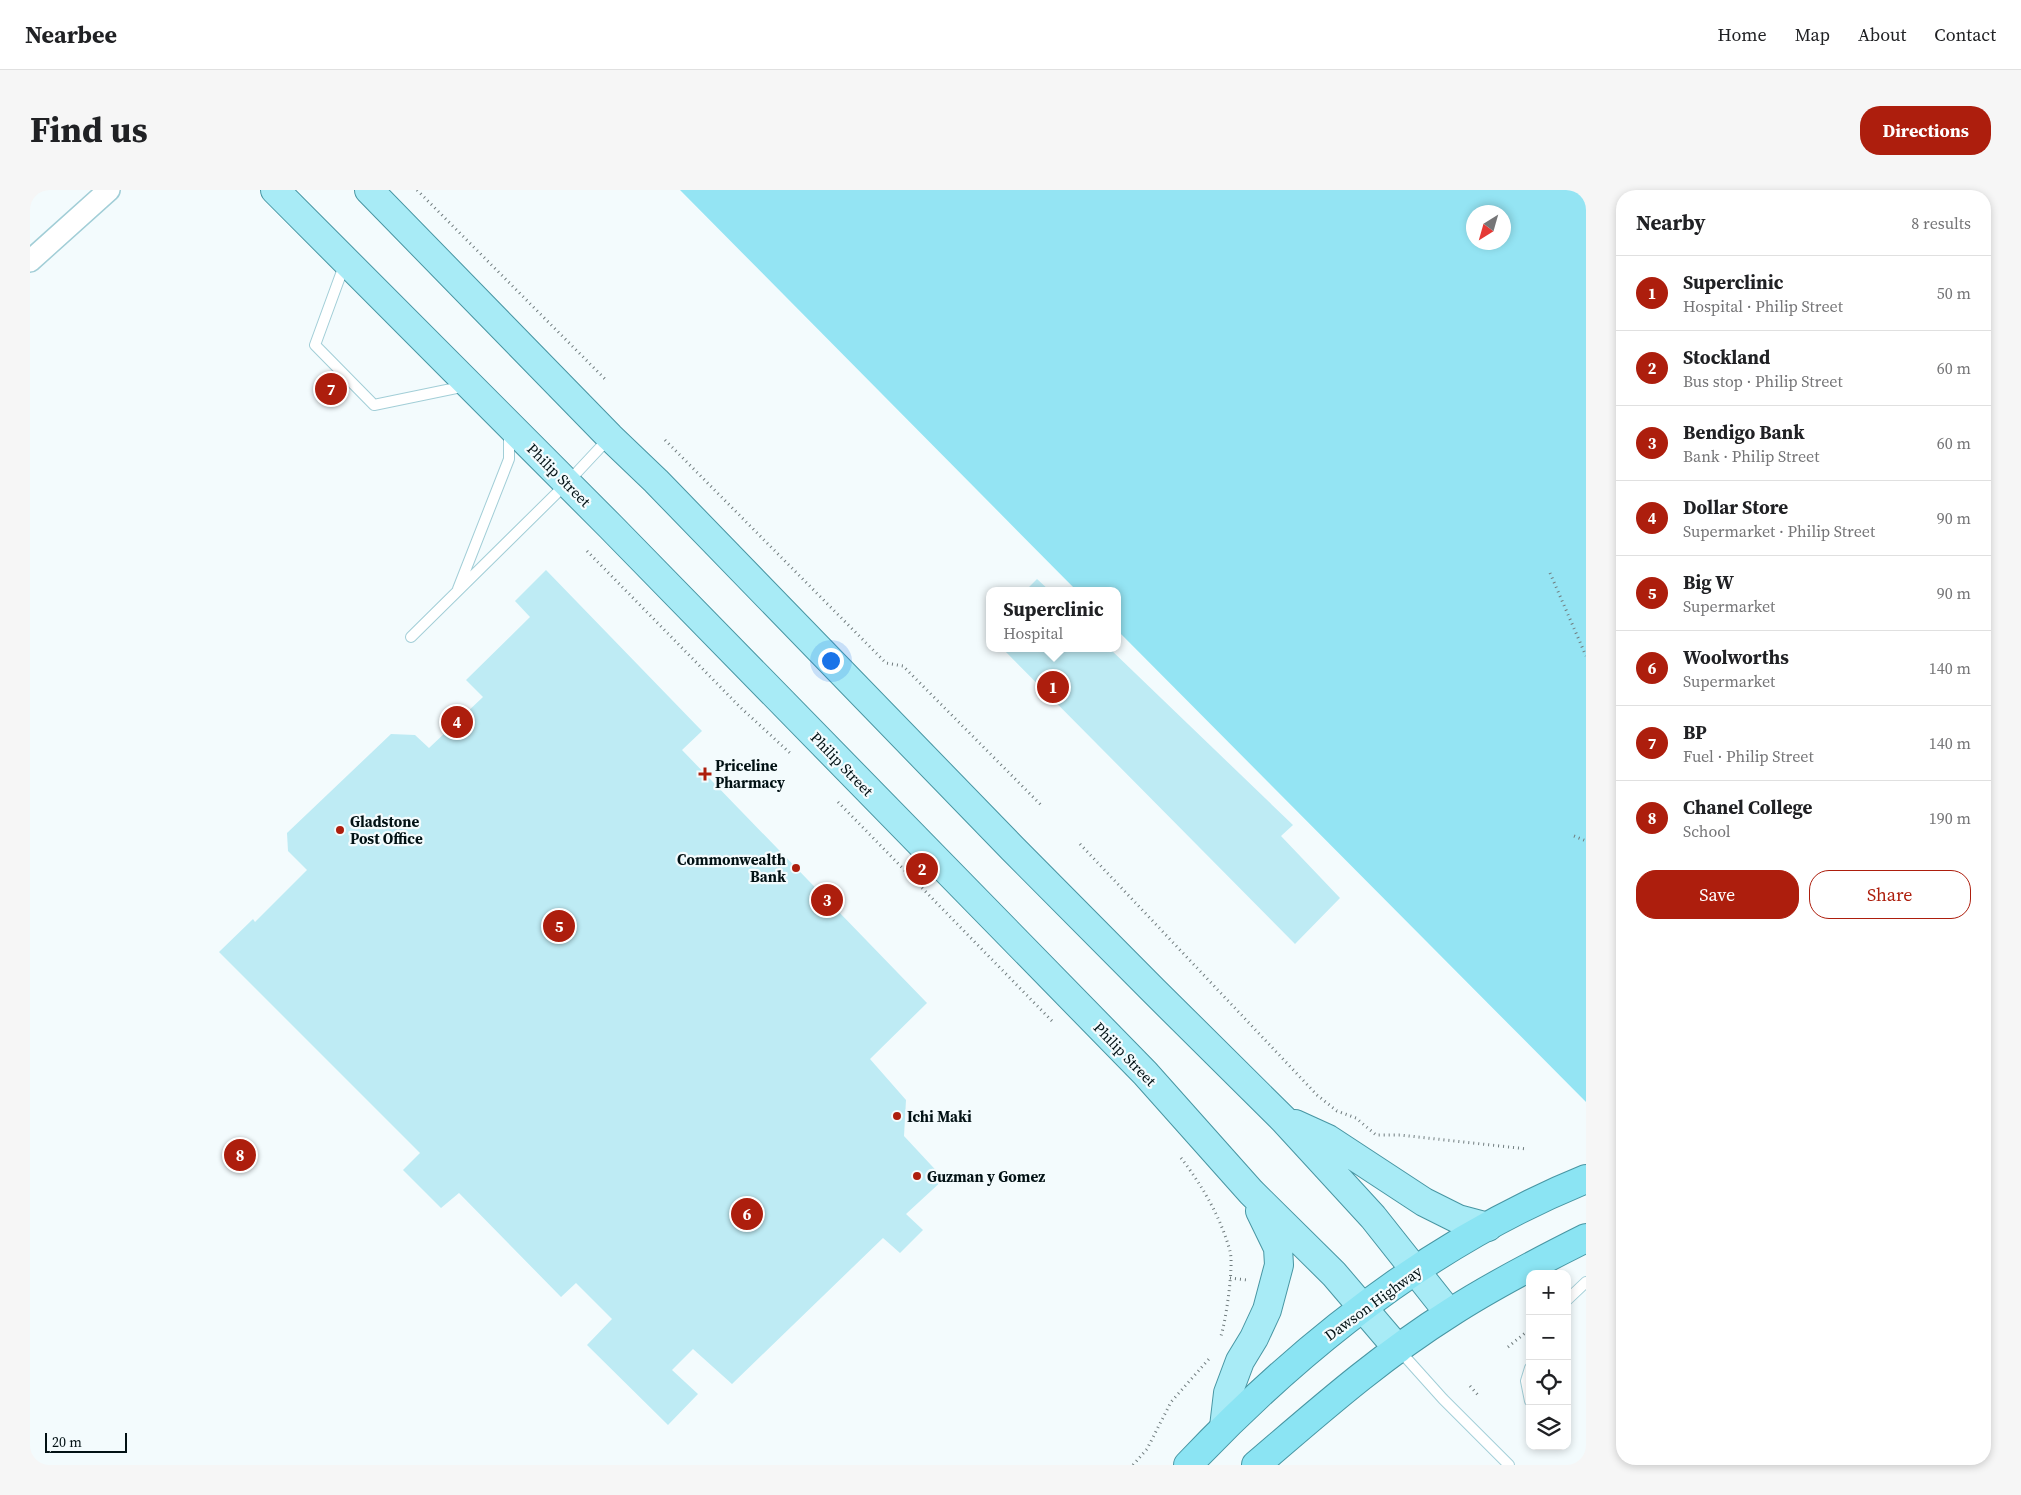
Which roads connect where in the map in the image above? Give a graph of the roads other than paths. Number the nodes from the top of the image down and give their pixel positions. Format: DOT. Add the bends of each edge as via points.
graph roads {
  1 [pos="109,190"];
  2 [pos="275,190"];
  3 [pos="368,190"];
  4 [pos="345,260"];
  5 [pos="30,261"];
  6 [pos="469,386"];
  7 [pos="509,426"];
  8 [pos="610,438"];
  9 [pos="567,483"];
  10 [pos="456,592"];
  11 [pos="411,637"];
  12 [pos="1284,1120"];
  13 [pos="1586,1179"];
  14 [pos="1251,1192"];
  15 [pos="1488,1227"];
  16 [pos="1586,1238"];
  17 [pos="1415,1271"];
  18 [pos="1586,1282"];
  19 [pos="1571,1296"];
  20 [pos="1364,1307"];
  21 [pos="1450,1313"];
  22 [pos="1398,1349"];
  23 [pos="1224,1427"];
  24 [pos="1188,1465"];
  25 [pos="1256,1465"];
  26 [pos="1509,1465"];
  1 -- 5 [label="street"];
  2 -- 4 [label="main road, Philip Street"];
  3 -- 8 [label="main road"];
  4 -- 6 [label="main road, Philip Street"];
  4 -- 6 [label="lane" via="315,345 347,378 374,405"];
  6 -- 7 [label="main road, Philip Street"];
  7 -- 9 [label="main road, Philip Street"];
  7 -- 10 [label="lane" via="509,459"];
  8 -- 9 [label="lane"];
  8 -- 12 [label="main road"];
  9 -- 10 [label="lane"];
  9 -- 14 [label="main road, Philip Street" via="1145,1073"];
  10 -- 11 [label="lane"];
  12 -- 15 [label="main road" via="1328,1138 1424,1202 1458,1218"];
  12 -- 17 [label="main road" via="1373,1217"];
  13 -- 15 [label="highway, Dawson Highway"];
  14 -- 20 [label="main road, Philip Street"];
  14 -- 23 [label="main road" via="1278,1248 1279,1265 1267,1310 1240,1361 1228,1393"];
  15 -- 17 [label="highway, Dawson Highway"];
  16 -- 21 [label="highway"];
  17 -- 20 [label="highway, Dawson Highway"];
  17 -- 21 [label="main road"];
  18 -- 19 [label="lane"];
  20 -- 22 [label="main road, Philip Street"];
  20 -- 23 [label="highway, Dawson Highway" via="1292,1364"];
  21 -- 22 [label="highway"];
  22 -- 25 [label="highway"];
  22 -- 26 [label="lane"];
  23 -- 24 [label="highway, Dawson Highway"];
}
